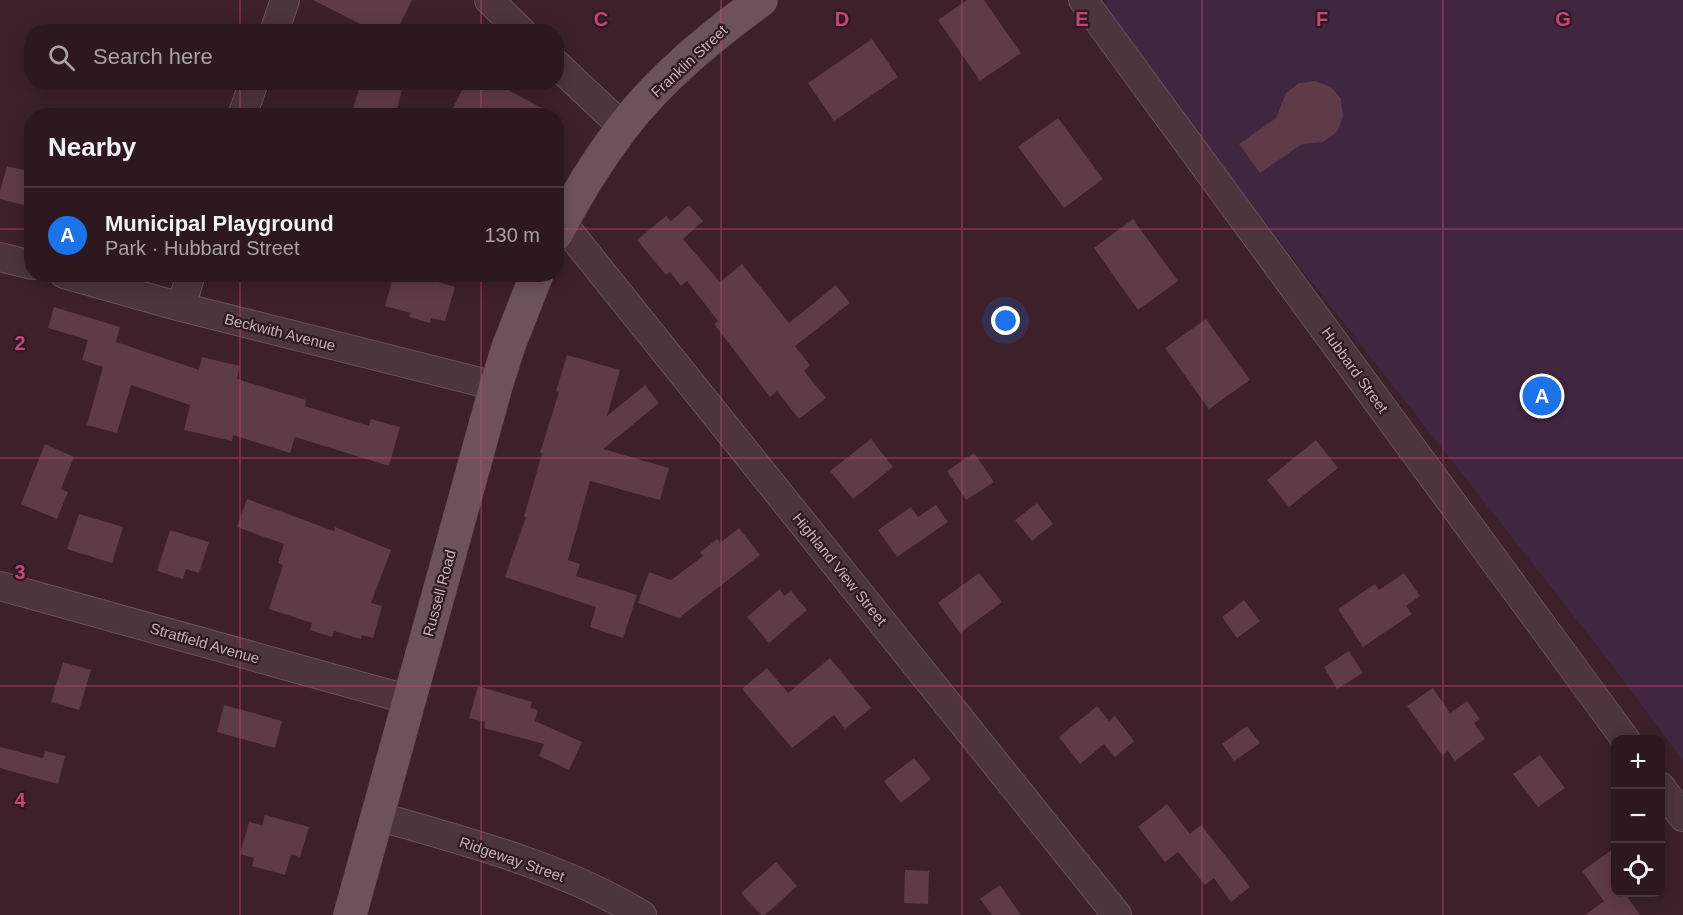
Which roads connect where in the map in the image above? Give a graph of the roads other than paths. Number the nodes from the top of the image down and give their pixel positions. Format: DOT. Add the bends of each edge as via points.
graph roads {
  1 [pos="285,0"];
  2 [pos="489,0"];
  3 [pos="761,0"];
  4 [pos="1083,0"];
  5 [pos="277,24"];
  6 [pos="514,24"];
  7 [pos="564,72"];
  8 [pos="251,90"];
  9 [pos="245,108"];
  10 [pos="623,127"];
  11 [pos="564,220"];
  12 [pos="564,235"];
  13 [pos="0,257"];
  14 [pos="24,264"];
  15 [pos="92,282"];
  16 [pos="189,282"];
  17 [pos="534,282"];
  18 [pos="181,307"];
  19 [pos="496,386"];
  20 [pos="0,586"];
  21 [pos="410,700"];
  22 [pos="1622,735"];
  23 [pos="1662,789"];
  24 [pos="377,816"];
  25 [pos="1683,817"];
  26 [pos="350,915"];
  27 [pos="642,915"];
  28 [pos="1117,915"];
  1 -- 5 [label="street"];
  2 -- 6 [label="street"];
  3 -- 10 [label="main road, Franklin Street" via="682,64"];
  4 -- 22 [label="street, Hubbard Street"];
  7 -- 10 [label="street"];
  8 -- 9 [label="street"];
  10 -- 11 [label="main road"];
  12 -- 28 [label="street, Highland View Street"];
  13 -- 14 [label="street"];
  15 -- 18 [label="street, Beckwith Avenue"];
  16 -- 18 [label="street"];
  17 -- 19 [label="main road, Russell Road"];
  18 -- 19 [label="street, Beckwith Avenue"];
  19 -- 21 [label="main road, Russell Road"];
  20 -- 21 [label="street, Stratfield Avenue"];
  21 -- 24 [label="main road, Russell Road"];
  23 -- 25 [label="street"];
  24 -- 26 [label="main road, Russell Road"];
  24 -- 27 [label="street, Ridgeway Street" via="551,871"];
}
